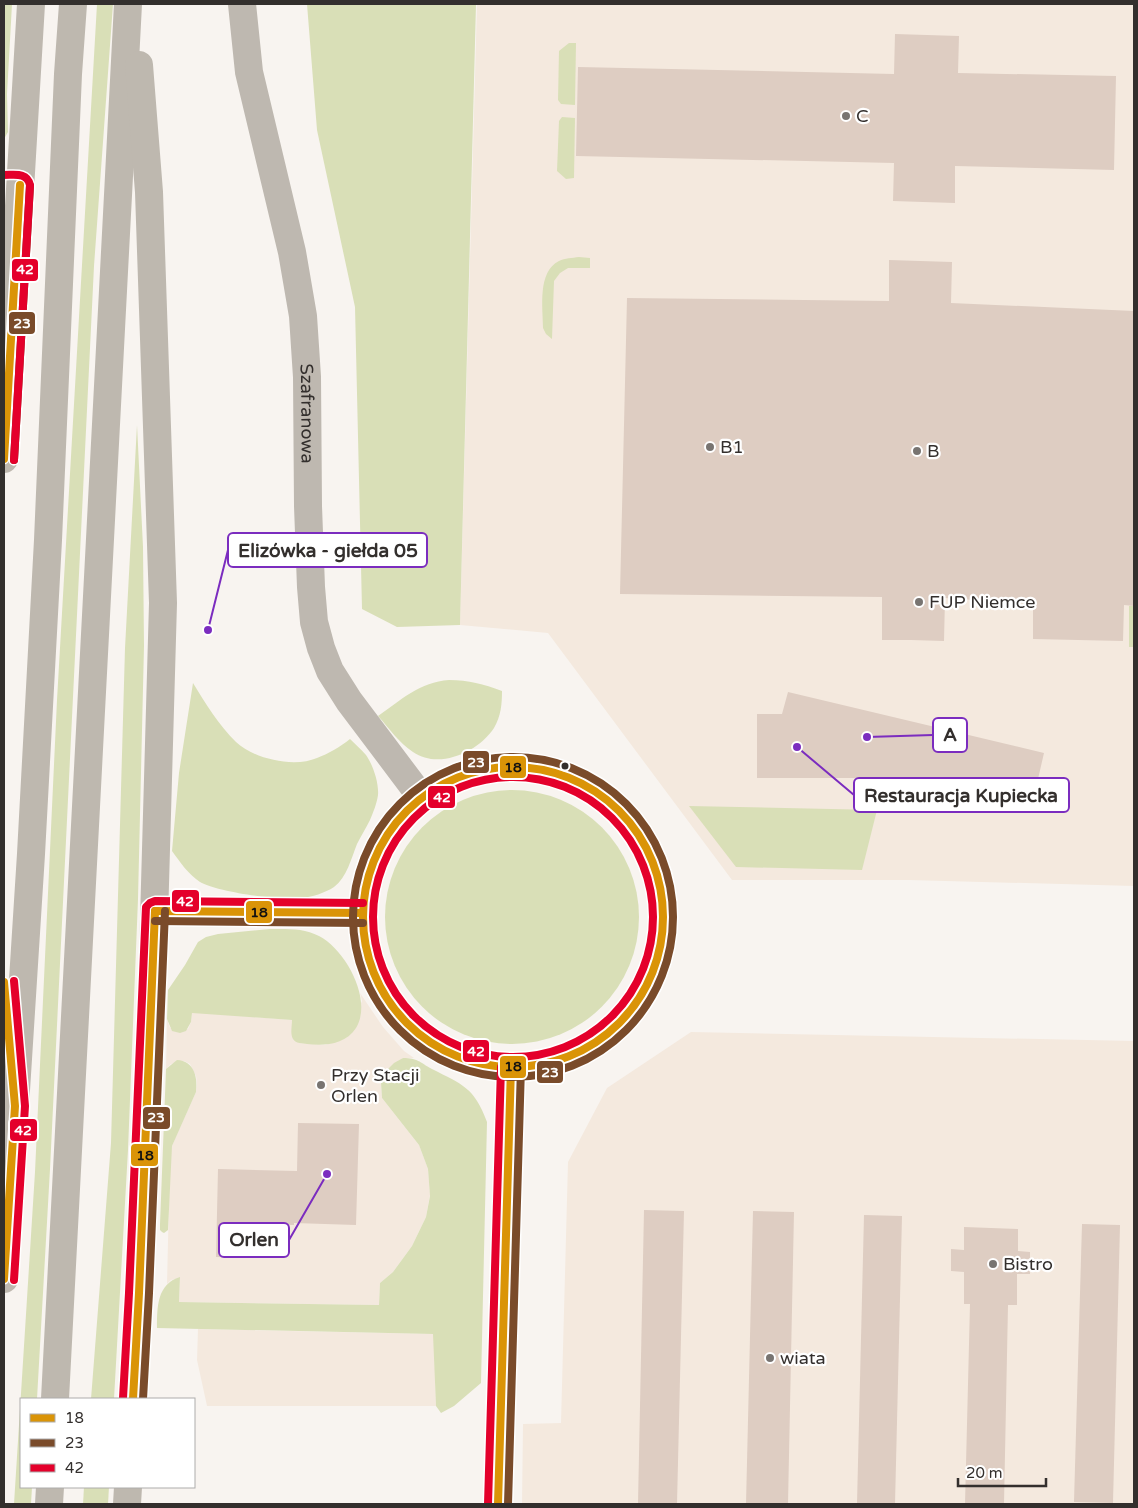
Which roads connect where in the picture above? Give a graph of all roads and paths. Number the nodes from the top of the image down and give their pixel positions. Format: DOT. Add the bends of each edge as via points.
graph roads {
  1 [pos="31,4"];
  2 [pos="73,4"];
  3 [pos="128,4"];
  4 [pos="134,4"];
  5 [pos="242,4"];
  6 [pos="12,185"];
  7 [pos="4,459"];
  8 [pos="422,798"];
  9 [pos="155,911"];
  10 [pos="363,914"];
  11 [pos="4,982"];
  12 [pos="510,1067"];
  13 [pos="15,1106"];
  14 [pos="4,1279"];
  15 [pos="133,1394"];
  16 [pos="55,1398"];
  17 [pos="50,1488"];
  18 [pos="128,1488"];
  19 [pos="49,1504"];
  20 [pos="127,1504"];
  21 [pos="498,1504"];
  1 -- 6 [label="main road"];
  2 -- 13 [label="main road" via="49,520"];
  3 -- 16 [label="main road"];
  4 -- 9 [label="main road" via="149,192 163,603"];
  5 -- 8 [label="street, Szafranowa" via="249,72 292,252 303,316 314,622 330,671"];
  6 -- 7 [label="main road"];
  8 -- 10 [label="main road" via="389,833 376,857 367,885"];
  8 -- 12 [label="main road" via="447,782 491,769 514,767 568,777 592,789 614,806 635,829 654,863 660,885 663,933 648,984 632,1008 599,1040 579,1052 534,1066"];
  9 -- 10 [label="main road"];
  9 -- 15 [label="main road"];
  10 -- 12 [label="main road" via="369,960 390,1003 406,1021 428,1040 454,1054 481,1064"];
  11 -- 13 [label="main road"];
  12 -- 21 [label="main road"];
  13 -- 14 [label="main road"];
  17 -- 19 [label="main road"];
  18 -- 20 [label="main road"];
}
